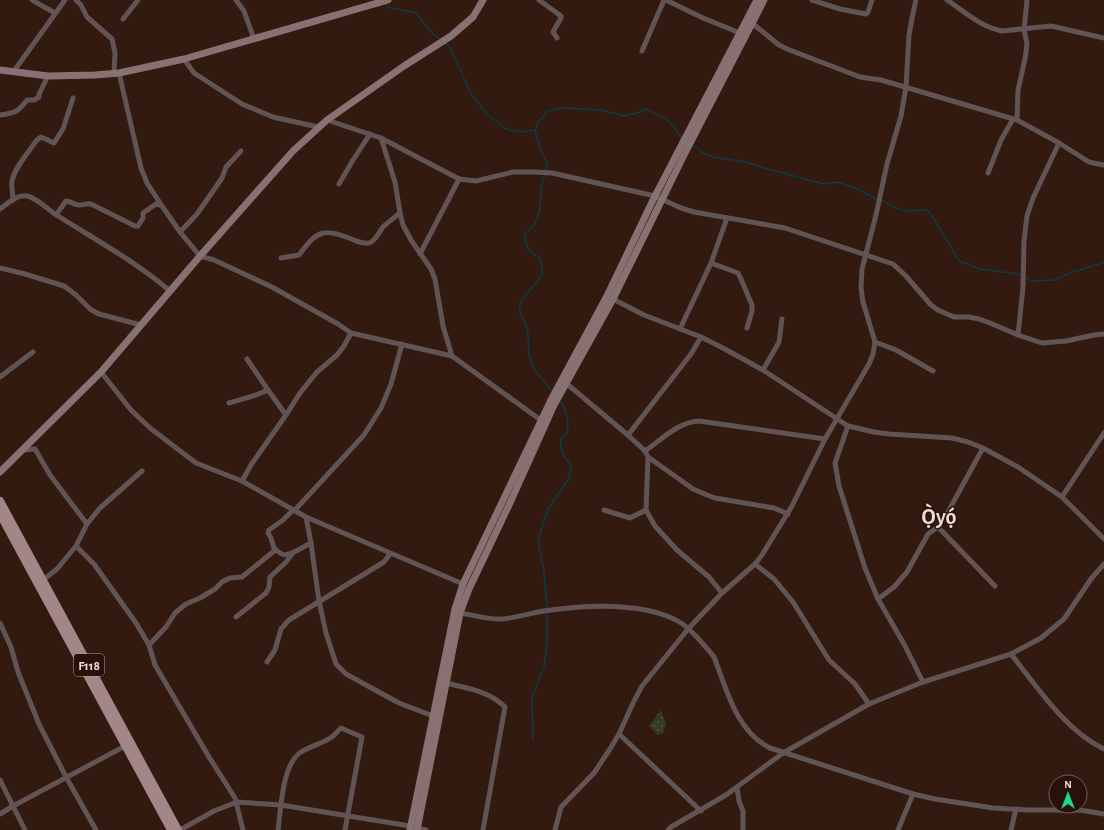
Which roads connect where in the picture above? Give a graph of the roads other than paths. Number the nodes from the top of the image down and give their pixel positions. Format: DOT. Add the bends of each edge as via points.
graph roads {
  1 [pos="32,0"];
  2 [pos="64,0"];
  3 [pos="76,0"];
  4 [pos="138,0"];
  5 [pos="236,0"];
  6 [pos="388,0"];
  7 [pos="483,0"];
  8 [pos="539,0"];
  9 [pos="665,0"];
  10 [pos="757,0"];
  11 [pos="764,0"];
  12 [pos="812,0"];
  13 [pos="872,0"];
  14 [pos="916,0"];
  15 [pos="947,0"];
  16 [pos="1027,0"];
  17 [pos="55,13"];
  18 [pos="123,20"];
  19 [pos="753,24"];
  20 [pos="1024,30"];
  21 [pos="740,33"];
  22 [pos="557,38"];
  23 [pos="1104,38"];
  24 [pos="254,39"];
  25 [pos="642,51"];
  26 [pos="184,59"];
  27 [pos="0,70"];
  28 [pos="14,70"];
  29 [pos="116,73"];
  30 [pos="48,76"];
  31 [pos="906,87"];
  32 [pos="73,98"];
  33 [pos="0,115"];
  34 [pos="327,120"];
  35 [pos="1015,120"];
  36 [pos="318,127"];
  37 [pos="694,127"];
  38 [pos="370,134"];
  39 [pos="381,138"];
  40 [pos="1059,143"];
  41 [pos="241,151"];
  42 [pos="682,152"];
  43 [pos="1104,166"];
  44 [pos="988,174"];
  45 [pos="459,179"];
  46 [pos="339,184"];
  47 [pos="655,196"];
  48 [pos="12,200"];
  49 [pos="663,200"];
  50 [pos="162,206"];
  51 [pos="0,209"];
  52 [pos="400,214"];
  53 [pos="56,215"];
  54 [pos="727,218"];
  55 [pos="180,232"];
  56 [pos="420,254"];
  57 [pos="865,255"];
  58 [pos="200,256"];
  59 [pos="281,258"];
  60 [pos="711,263"];
  61 [pos="0,268"];
  62 [pos="170,291"];
  63 [pos="613,299"];
  64 [pos="782,319"];
  65 [pos="141,326"];
  66 [pos="747,328"];
  67 [pos="680,329"];
  68 [pos="351,333"];
  69 [pos="1104,334"];
  70 [pos="1018,335"];
  71 [pos="701,337"];
  72 [pos="874,342"];
  73 [pos="402,344"];
  74 [pos="33,352"];
  75 [pos="452,356"];
  76 [pos="247,359"];
  77 [pos="577,359"];
  78 [pos="763,370"];
  79 [pos="933,371"];
  80 [pos="101,372"];
  81 [pos="0,377"];
  82 [pos="567,384"];
  83 [pos="268,390"];
  84 [pos="561,390"];
  85 [pos="229,403"];
  86 [pos="553,403"];
  87 [pos="286,415"];
  88 [pos="837,418"];
  89 [pos="542,421"];
  90 [pos="848,426"];
  91 [pos="1104,433"];
  92 [pos="628,435"];
  93 [pos="825,439"];
  94 [pos="984,448"];
  95 [pos="23,450"];
  96 [pos="645,451"];
  97 [pos="648,457"];
  98 [pos="142,471"];
  99 [pos="0,472"];
  100 [pos="242,481"];
  101 [pos="1062,497"];
  102 [pos="0,501"];
  103 [pos="506,503"];
  104 [pos="295,510"];
  105 [pos="604,510"];
  106 [pos="646,510"];
  107 [pos="0,514"];
  108 [pos="788,514"];
  109 [pos="306,517"];
  110 [pos="87,524"];
  111 [pos="938,526"];
  112 [pos="1104,539"];
  113 [pos="311,542"];
  114 [pos="76,546"];
  115 [pos="274,548"];
  116 [pos="292,553"];
  117 [pos="390,554"];
  118 [pos="755,564"];
  119 [pos="1104,564"];
  120 [pos="43,580"];
  121 [pos="463,584"];
  122 [pos="995,586"];
  123 [pos="722,593"];
  124 [pos="878,599"];
  125 [pos="318,601"];
  126 [pos="460,613"];
  127 [pos="236,617"];
  128 [pos="0,623"];
  129 [pos="688,628"];
  130 [pos="149,645"];
  131 [pos="1012,654"];
  132 [pos="267,662"];
  133 [pos="923,682"];
  134 [pos="446,683"];
  135 [pos="869,704"];
  136 [pos="432,716"];
  137 [pos="619,734"];
  138 [pos="126,745"];
  139 [pos="1104,749"];
  140 [pos="783,753"];
  141 [pos="427,761"];
  142 [pos="66,777"];
  143 [pos="0,780"];
  144 [pos="737,787"];
  145 [pos="913,794"];
  146 [pos="237,802"];
  147 [pos="281,805"];
  148 [pos="13,806"];
  149 [pos="1016,810"];
  150 [pos="701,811"];
  151 [pos="0,814"];
  152 [pos="1104,814"];
  153 [pos="348,816"];
  154 [pos="413,828"];
  155 [pos="25,830"];
  156 [pos="96,830"];
  157 [pos="171,830"];
  158 [pos="179,830"];
  159 [pos="242,830"];
  160 [pos="278,830"];
  161 [pos="345,830"];
  162 [pos="426,830"];
  163 [pos="484,830"];
  164 [pos="554,830"];
  165 [pos="668,830"];
  166 [pos="743,830"];
  167 [pos="898,830"];
  168 [pos="1011,830"];
  1 -- 17 [label="street"];
  2 -- 17 [label="street"];
  3 -- 29 [label="street" via="87,17 112,40"];
  4 -- 18 [label="street"];
  5 -- 24 [label="street" via="244,11"];
  6 -- 24 [label="main road"];
  7 -- 34 [label="main road" via="473,17 451,36"];
  8 -- 22 [label="street" via="561,18 553,32"];
  9 -- 21 [label="street"];
  9 -- 25 [label="street"];
  10 -- 21 [label="main road"];
  11 -- 19 [label="main road"];
  12 -- 13 [label="street" via="866,14"];
  14 -- 31 [label="street" via="909,35"];
  15 -- 20 [label="street" via="976,21 996,30"];
  16 -- 20 [label="street"];
  17 -- 28 [label="street"];
  19 -- 31 [label="street" via="787,49 860,77"];
  19 -- 37 [label="main road"];
  20 -- 23 [label="street" via="1051,26"];
  20 -- 35 [label="street" via="1027,44"];
  21 -- 37 [label="main road"];
  24 -- 26 [label="main road"];
  26 -- 29 [label="main road"];
  26 -- 36 [label="street" via="194,72 242,104 273,117"];
  27 -- 28 [label="main road"];
  28 -- 30 [label="main road"];
  29 -- 30 [label="main road"];
  29 -- 50 [label="street" via="147,183"];
  30 -- 33 [label="street" via="39,97 27,100 14,113"];
  31 -- 35 [label="street"];
  31 -- 57 [label="street"];
  32 -- 48 [label="street" via="63,129 54,143 41,137 14,173"];
  34 -- 36 [label="main road"];
  34 -- 38 [label="street"];
  35 -- 40 [label="street"];
  35 -- 44 [label="street" via="1002,140"];
  36 -- 58 [label="main road" via="293,151"];
  37 -- 42 [label="main road"];
  38 -- 39 [label="street"];
  38 -- 46 [label="street"];
  39 -- 45 [label="street"];
  39 -- 52 [label="street" via="395,182"];
  40 -- 43 [label="street" via="1089,162"];
  40 -- 70 [label="street" via="1027,216"];
  41 -- 55 [label="street" via="226,167 222,178 197,214"];
  42 -- 47 [label="main road"];
  42 -- 49 [label="main road"];
  45 -- 47 [label="street" via="476,180 513,172 535,172"];
  45 -- 56 [label="street"];
  47 -- 49 [label="street"];
  47 -- 77 [label="main road"];
  48 -- 51 [label="street"];
  48 -- 53 [label="street" via="26,196 32,198"];
  49 -- 54 [label="street" via="694,212"];
  49 -- 63 [label="main road"];
  50 -- 53 [label="street" via="156,204 143,213 144,218 138,226 86,203 77,205 66,201"];
  50 -- 55 [label="street"];
  52 -- 56 [label="street" via="403,225"];
  52 -- 59 [label="street" via="383,227 369,243 329,232 310,240 299,255"];
  53 -- 62 [label="street" via="103,243"];
  54 -- 57 [label="street" via="785,228"];
  54 -- 60 [label="street"];
  55 -- 58 [label="street"];
  56 -- 75 [label="street" via="435,279 443,326"];
  57 -- 70 [label="street" via="893,264 930,305 938,310 954,317 970,317 990,322"];
  57 -- 72 [label="street" via="861,288"];
  58 -- 62 [label="main road"];
  58 -- 68 [label="street" via="272,287"];
  60 -- 66 [label="street" via="738,273 752,306"];
  60 -- 67 [label="street"];
  61 -- 65 [label="street" via="64,286 93,312"];
  62 -- 65 [label="main road"];
  63 -- 67 [label="street"];
  63 -- 77 [label="main road"];
  64 -- 78 [label="street" via="779,342"];
  65 -- 80 [label="main road"];
  67 -- 71 [label="street"];
  68 -- 73 [label="street"];
  68 -- 87 [label="street" via="337,355 317,372 300,393"];
  69 -- 70 [label="street" via="1042,343"];
  71 -- 78 [label="street"];
  71 -- 92 [label="street" via="691,354"];
  72 -- 79 [label="street" via="896,350"];
  72 -- 88 [label="street" via="869,364"];
  73 -- 75 [label="street"];
  73 -- 104 [label="street" via="391,384 381,408 364,435"];
  74 -- 81 [label="street"];
  75 -- 89 [label="street"];
  76 -- 83 [label="street"];
  77 -- 82 [label="main road"];
  77 -- 84 [label="main road"];
  78 -- 88 [label="street"];
  80 -- 95 [label="main road"];
  80 -- 100 [label="street" via="132,410 171,445 196,463"];
  82 -- 84 [label="main road"];
  82 -- 92 [label="street"];
  83 -- 85 [label="street"];
  83 -- 87 [label="street"];
  84 -- 86 [label="main road"];
  86 -- 89 [label="main road"];
  86 -- 103 [label="main road"];
  87 -- 100 [label="street"];
  88 -- 90 [label="street"];
  88 -- 93 [label="street"];
  89 -- 103 [label="main road"];
  90 -- 94 [label="street" via="882,433 952,438"];
  90 -- 124 [label="street" via="837,456 836,471 865,568"];
  91 -- 101 [label="street"];
  92 -- 96 [label="street"];
  93 -- 96 [label="street" via="692,421"];
  93 -- 108 [label="street"];
  94 -- 101 [label="street"];
  94 -- 111 [label="street"];
  95 -- 99 [label="main road"];
  95 -- 110 [label="street" via="35,449 50,475"];
  96 -- 97 [label="street"];
  97 -- 106 [label="street"];
  97 -- 108 [label="street" via="707,495 774,508"];
  98 -- 110 [label="street" via="106,502"];
  100 -- 104 [label="street"];
  101 -- 112 [label="street"];
  102 -- 120 [label="main road, F118"];
  103 -- 121 [label="main road"];
  103 -- 126 [label="main road"];
  104 -- 109 [label="street"];
  104 -- 115 [label="street" via="269,530"];
  105 -- 106 [label="street" via="630,518"];
  106 -- 123 [label="street" via="655,526 677,550 709,577"];
  107 -- 138 [label="main road, F118"];
  108 -- 118 [label="street"];
  109 -- 113 [label="street"];
  109 -- 117 [label="street"];
  110 -- 114 [label="street"];
  111 -- 122 [label="street"];
  111 -- 124 [label="street" via="928,534 901,580"];
  113 -- 116 [label="street"];
  113 -- 125 [label="street"];
  114 -- 120 [label="street" via="57,569"];
  114 -- 130 [label="street" via="100,571"];
  115 -- 116 [label="street" via="282,555"];
  115 -- 130 [label="street" via="274,551 242,576 222,582 215,589 175,612 166,627"];
  116 -- 127 [label="street" via="270,577 266,593"];
  117 -- 121 [label="street"];
  117 -- 125 [label="street" via="384,562"];
  118 -- 123 [label="street"];
  118 -- 135 [label="street" via="774,579 793,602 829,660 855,684"];
  119 -- 131 [label="street" via="1064,619 1042,638"];
  120 -- 158 [label="main road, F118"];
  121 -- 136 [label="main road" via="455,609"];
  123 -- 129 [label="street"];
  124 -- 133 [label="street"];
  125 -- 132 [label="street" via="289,620 281,629 275,650"];
  125 -- 136 [label="street" via="336,664 346,674 399,703"];
  126 -- 129 [label="street" via="503,619 544,610 634,608 660,613"];
  126 -- 134 [label="main road"];
  128 -- 142 [label="street" via="12,647 27,697"];
  129 -- 137 [label="street" via="642,686"];
  129 -- 140 [label="street" via="714,657 732,704 748,731 760,743"];
  130 -- 146 [label="street" via="155,665"];
  131 -- 133 [label="street"];
  131 -- 139 [label="street" via="1069,725"];
  133 -- 135 [label="street"];
  134 -- 141 [label="main road"];
  134 -- 163 [label="street" via="486,693 505,707"];
  135 -- 140 [label="street"];
  136 -- 141 [label="main road"];
  137 -- 150 [label="street"];
  137 -- 164 [label="street" via="594,773 561,806"];
  138 -- 142 [label="street"];
  138 -- 157 [label="main road, F118"];
  140 -- 144 [label="street"];
  140 -- 145 [label="street"];
  141 -- 154 [label="main road"];
  142 -- 148 [label="street"];
  142 -- 156 [label="street"];
  143 -- 148 [label="street"];
  144 -- 150 [label="street"];
  144 -- 166 [label="street" via="743,811"];
  145 -- 149 [label="street"];
  145 -- 167 [label="street"];
  146 -- 147 [label="street"];
  146 -- 158 [label="street" via="214,810"];
  146 -- 159 [label="street"];
  147 -- 153 [label="street"];
  147 -- 153 [label="street" via="287,772 292,761 300,752 332,737 340,728 362,737"];
  147 -- 160 [label="street"];
  148 -- 151 [label="street"];
  148 -- 155 [label="street"];
  149 -- 152 [label="street" via="1080,810"];
  149 -- 168 [label="street"];
  150 -- 165 [label="street"];
  153 -- 154 [label="street"];
  153 -- 161 [label="street"];
  154 -- 162 [label="street"];
}
